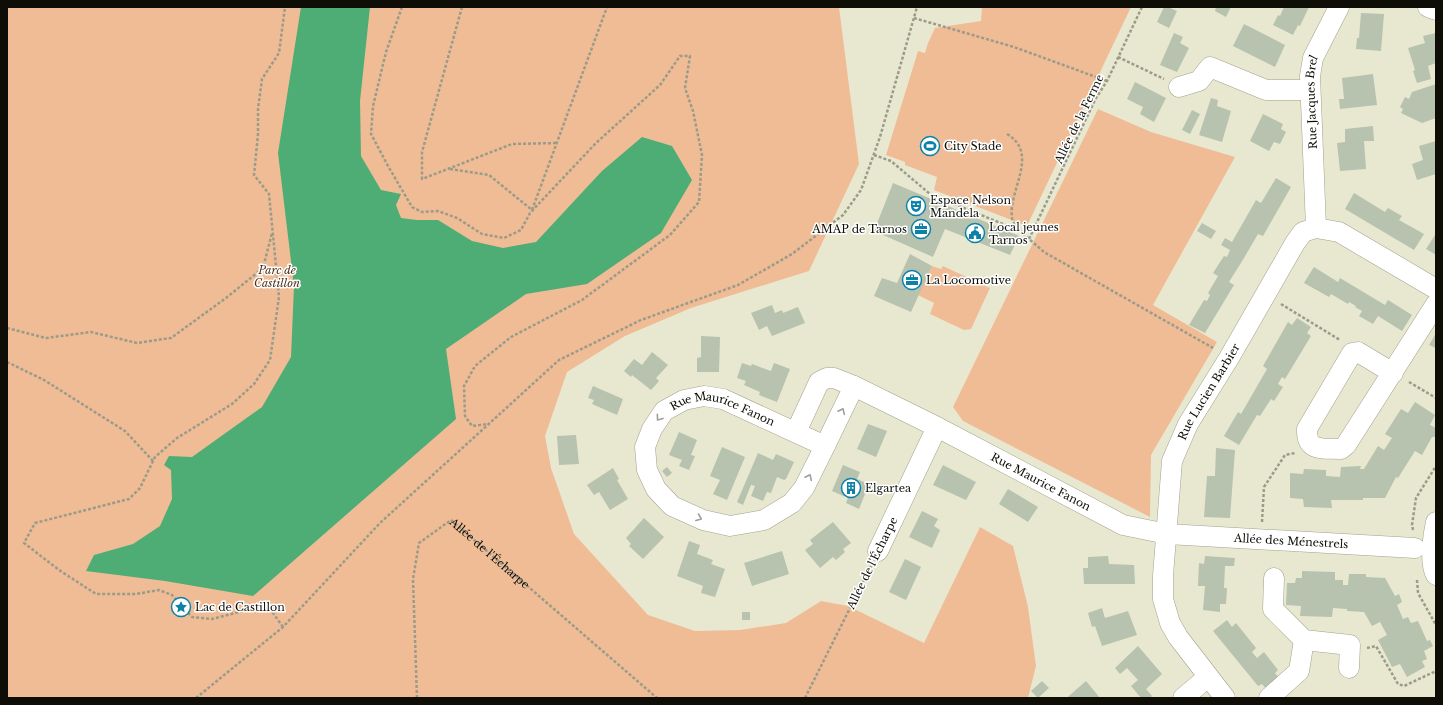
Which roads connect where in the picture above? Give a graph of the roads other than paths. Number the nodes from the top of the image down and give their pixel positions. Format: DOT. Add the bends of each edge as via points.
graph roads {
  1 [pos="1338,7"];
  2 [pos="1428,7"];
  3 [pos="1436,10"];
  4 [pos="1179,86"];
  5 [pos="1310,90"];
  6 [pos="1316,228"];
  7 [pos="1436,289"];
  8 [pos="1436,304"];
  9 [pos="1392,372"];
  10 [pos="854,386"];
  11 [pos="937,427"];
  12 [pos="796,432"];
  13 [pos="825,446"];
  14 [pos="1436,522"];
  15 [pos="1166,534"];
  16 [pos="1415,548"];
  17 [pos="878,551"];
  18 [pos="1436,575"];
  19 [pos="1274,578"];
  20 [pos="1304,640"];
  21 [pos="1349,661"];
  22 [pos="1208,677"];
  23 [pos="1183,698"];
  24 [pos="1225,698"];
  25 [pos="1269,698"];
  1 -- 5 [label="street, Rue Jacques Brel" via="1313,58"];
  2 -- 3 [label="street"];
  4 -- 5 [label="street" via="1199,81 1210,67 1266,90"];
  5 -- 6 [label="street, Rue Jacques Brel"];
  6 -- 7 [label="street" via="1339,232"];
  6 -- 15 [label="street, Rue Lucien Barbier" via="1303,232 1295,242 1188,424 1172,461"];
  8 -- 9 [label="street"];
  9 -- 9 [label="street" via="1358,352 1352,353 1307,429 1310,444 1316,447 1342,449"];
  10 -- 11 [label="street, Rue Maurice Fanon"];
  10 -- 12 [label="street, Rue Maurice Fanon" via="834,378 819,382"];
  13 -- 10 [label="street, Rue Maurice Fanon, one-way"];
  11 -- 15 [label="street, Rue Maurice Fanon" via="1123,525"];
  11 -- 17 [label="street, Allée de l'Écharpe"];
  12 -- 13 [label="street, Rue Maurice Fanon"];
  12 -- 13 [label="street, Rue Maurice Fanon, one-way" via="723,399 704,396 684,400 664,411 652,428 645,447 647,470 656,489 672,506 703,520 730,526 764,520 792,503 804,488"];
  14 -- 18 [label="street" via="1433,537 1433,570"];
  15 -- 16 [label="street, Allée des Ménestrels"];
  15 -- 22 [label="street, Rue Lucien Barbier" via="1164,599 1170,623"];
  19 -- 20 [label="street" via="1273,609"];
  20 -- 21 [label="street" via="1350,645"];
  20 -- 25 [label="street" via="1299,671"];
  22 -- 23 [label="street"];
  22 -- 24 [label="street, Rue Lucien Barbier"];
}
